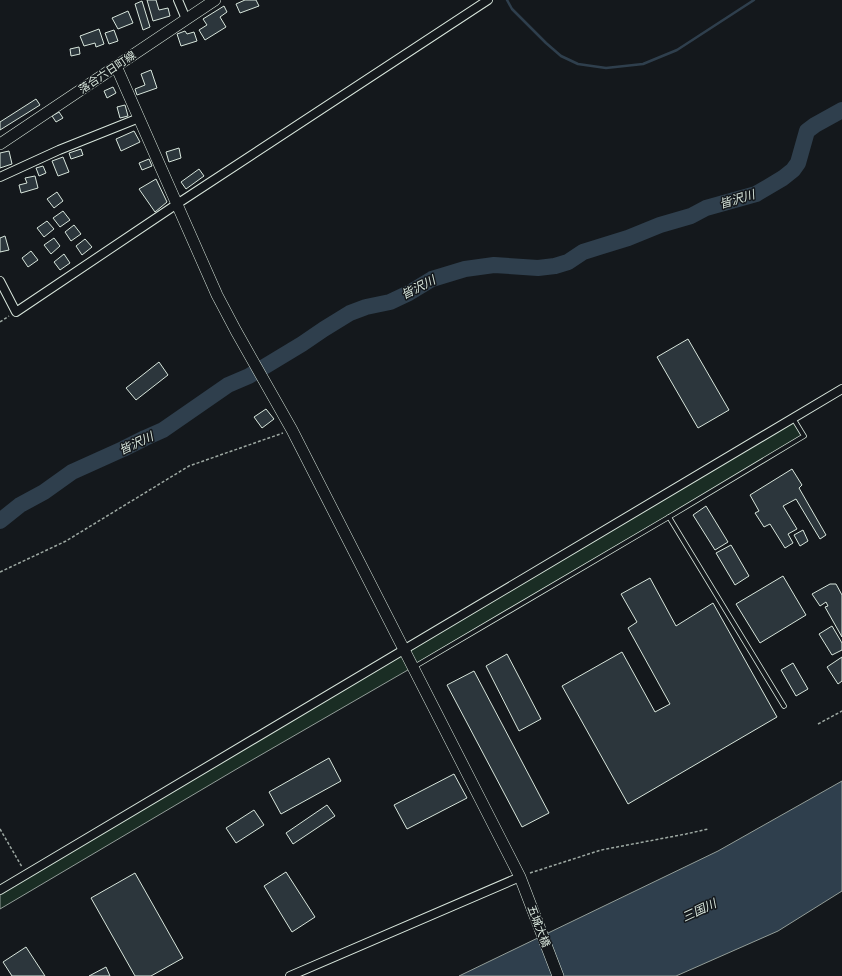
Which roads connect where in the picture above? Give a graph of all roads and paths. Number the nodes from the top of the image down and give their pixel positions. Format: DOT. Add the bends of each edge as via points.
graph roads {
  1 [pos="178,0"];
  2 [pos="215,0"];
  3 [pos="488,0"];
  4 [pos="186,19"];
  5 [pos="116,66"];
  6 [pos="139,118"];
  7 [pos="0,144"];
  8 [pos="0,177"];
  9 [pos="177,204"];
  10 [pos="0,281"];
  11 [pos="16,312"];
  12 [pos="0,322"];
  13 [pos="842,389"];
  14 [pos="793,418"];
  15 [pos="292,430"];
  16 [pos="669,517"];
  17 [pos="0,572"];
  18 [pos="404,650"];
  19 [pos="413,667"];
  20 [pos="784,706"];
  21 [pos="842,711"];
  22 [pos="818,724"];
  23 [pos="0,829"];
  24 [pos="708,829"];
  25 [pos="27,874"];
  26 [pos="520,877"];
  27 [pos="0,890"];
  28 [pos="290,976"];
  29 [pos="558,976"];
  1 -- 4 [label="street"];
  2 -- 4 [label="street, 落合六日町線"];
  3 -- 9 [label="street"];
  4 -- 5 [label="street, 落合六日町線"];
  5 -- 6 [label="street, 五城大橋"];
  5 -- 7 [label="street, 落合六日町線"];
  6 -- 8 [label="street"];
  6 -- 9 [label="street, 五城大橋"];
  9 -- 11 [label="street"];
  9 -- 15 [label="street, 五城大橋" via="217,295"];
  10 -- 11 [label="street"];
  11 -- 12 [label="path"];
  13 -- 14 [label="street"];
  14 -- 16 [label="lane" via="804,436"];
  14 -- 18 [label="street"];
  15 -- 17 [label="path" via="189,466 66,541"];
  15 -- 18 [label="street, 五城大橋"];
  16 -- 19 [label="lane"];
  16 -- 20 [label="lane"];
  18 -- 19 [label="street, 五城大橋"];
  18 -- 25 [label="street"];
  19 -- 26 [label="street, 五城大橋"];
  21 -- 22 [label="path"];
  23 -- 25 [label="path"];
  24 -- 26 [label="path" via="601,850"];
  25 -- 27 [label="street"];
  26 -- 28 [label="street"];
  26 -- 29 [label="street, 五城大橋"];
}
